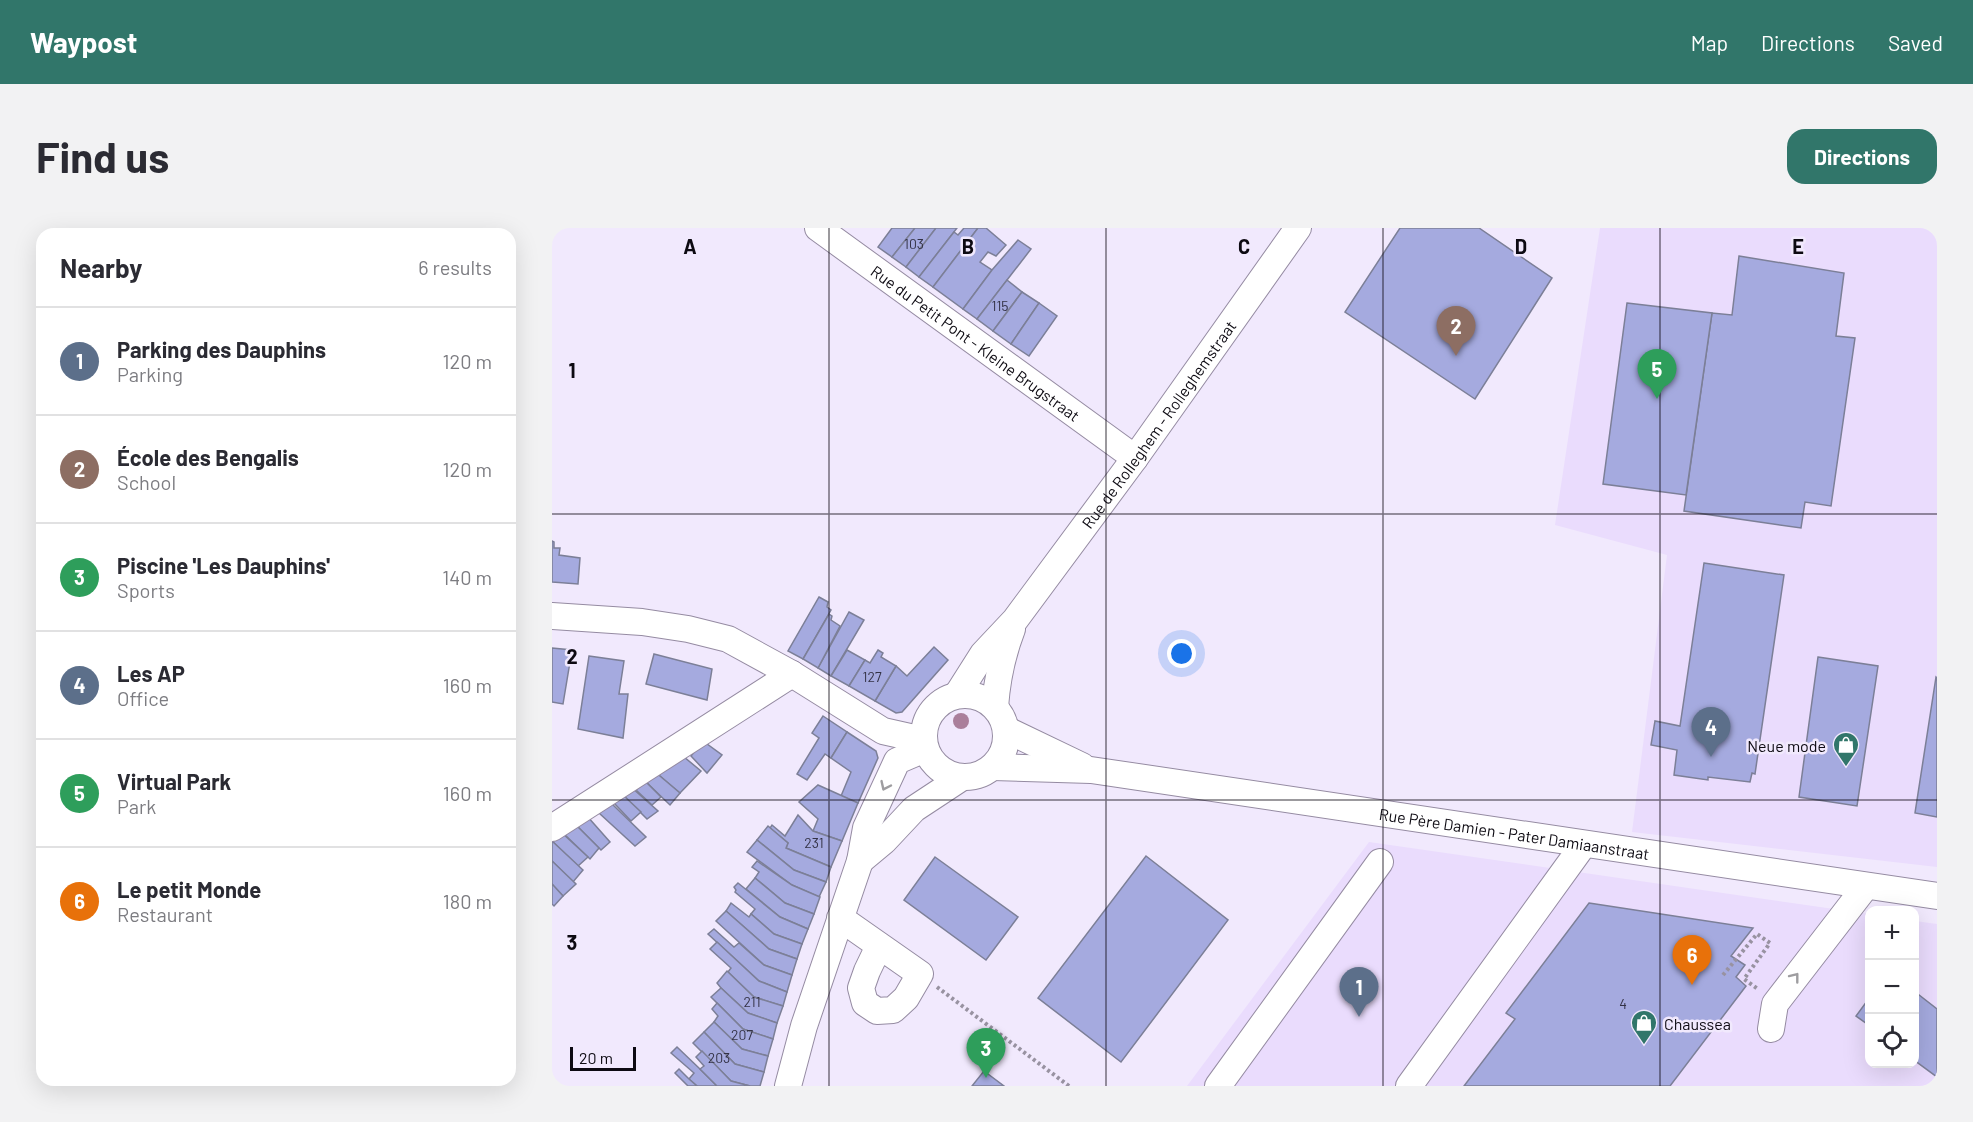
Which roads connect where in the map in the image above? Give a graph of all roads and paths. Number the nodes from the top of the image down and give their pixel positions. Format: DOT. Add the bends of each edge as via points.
graph roads {
  1 [pos="818,228"];
  2 [pos="1298,228"];
  3 [pos="1135,458"];
  4 [pos="552,616"];
  5 [pos="1015,620"];
  6 [pos="792,674"];
  7 [pos="957,695"];
  8 [pos="995,707"];
  9 [pos="1006,730"];
  10 [pos="924,745"];
  11 [pos="993,767"];
  12 [pos="1091,770"];
  13 [pos="961,778"];
  14 [pos="552,828"];
  15 [pos="1584,844"];
  16 [pos="860,861"];
  17 [pos="1380,862"];
  18 [pos="1866,886"];
  19 [pos="1937,896"];
  20 [pos="840,918"];
  21 [pos="879,946"];
  22 [pos="920,974"];
  23 [pos="1724,975"];
  24 [pos="1759,989"];
  25 [pos="1771,1029"];
  26 [pos="788,1086"];
  27 [pos="1069,1086"];
  28 [pos="1218,1086"];
  29 [pos="1409,1086"];
  1 -- 3 [label="street, Rue du Petit Pont - Kleine Brugstraat"];
  2 -- 3 [label="street, Rue de Rolleghem - Rolleghemstraat"];
  3 -- 5 [label="street, Rue de Rolleghem - Rolleghemstraat"];
  4 -- 6 [label="street" via="688,628 728,639"];
  5 -- 7 [label="street, Rue de Rolleghem - Rolleghemstraat" via="983,654"];
  5 -- 8 [label="street, Rue de Rolleghem - Rolleghemstraat" via="999,668"];
  6 -- 10 [label="street" via="883,731"];
  6 -- 14 [label="street"];
  7 -- 8 [label="street" via="984,699"];
  7 -- 10 [label="street" via="931,711 924,725"];
  8 -- 9 [label="street"];
  9 -- 11 [label="street" via="1002,756"];
  9 -- 12 [label="street, Rue Père Damien - Pater Damiaanstraat"];
  10 -- 13 [label="street" via="932,763"];
  10 -- 16 [label="street, one-way" via="897,761 866,828"];
  11 -- 12 [label="street, Rue Père Damien - Pater Damiaanstraat"];
  11 -- 13 [label="street" via="978,776"];
  12 -- 15 [label="street, Rue Père Damien - Pater Damiaanstraat"];
  13 -- 16 [label="street" via="914,809"];
  15 -- 18 [label="street, Rue Père Damien - Pater Damiaanstraat"];
  15 -- 29 [label="street"];
  16 -- 20 [label="street"];
  17 -- 28 [label="street"];
  18 -- 19 [label="street, Rue Père Damien - Pater Damiaanstraat"];
  25 -- 18 [label="street, one-way" via="1775,1004"];
  20 -- 21 [label="street"];
  20 -- 26 [label="street"];
  21 -- 22 [label="street"];
  21 -- 22 [label="street" via="861,988 866,1003 877,1011 893,1010 906,998"];
  22 -- 27 [label="path"];
  23 -- 24 [label="path" via="1757,934 1770,943 1744,979"];
}
